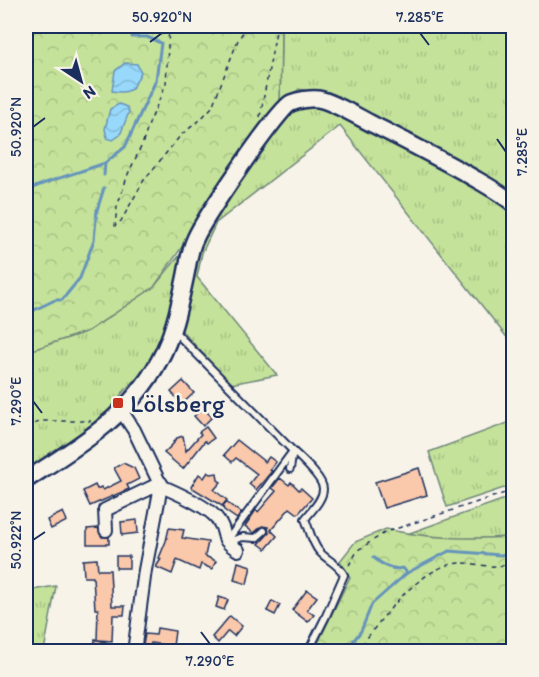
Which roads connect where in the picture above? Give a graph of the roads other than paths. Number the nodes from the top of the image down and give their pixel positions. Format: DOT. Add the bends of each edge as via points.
graph roads {
  1 [pos="513,204"];
  2 [pos="172,330"];
  3 [pos="116,417"];
  4 [pos="293,451"];
  5 [pos="290,470"];
  6 [pos="26,480"];
  7 [pos="161,484"];
  8 [pos="106,530"];
  9 [pos="264,531"];
  10 [pos="226,543"];
  11 [pos="238,550"];
  12 [pos="134,651"];
  13 [pos="308,651"];
  1 -- 2 [label="street" via="451,165 347,111 319,99 291,103 280,111 200,230"];
  2 -- 3 [label="street" via="159,361"];
  2 -- 4 [label="lane"];
  3 -- 6 [label="street" via="80,446"];
  3 -- 7 [label="street" via="134,430"];
  4 -- 5 [label="lane"];
  4 -- 10 [label="lane"];
  4 -- 13 [label="lane" via="323,489 305,519 316,546 344,575"];
  7 -- 8 [label="street" via="105,510"];
  7 -- 10 [label="street" via="218,519"];
  7 -- 12 [label="street"];
  9 -- 10 [label="lane" via="256,538 243,537"];
  10 -- 11 [label="street"];
}
